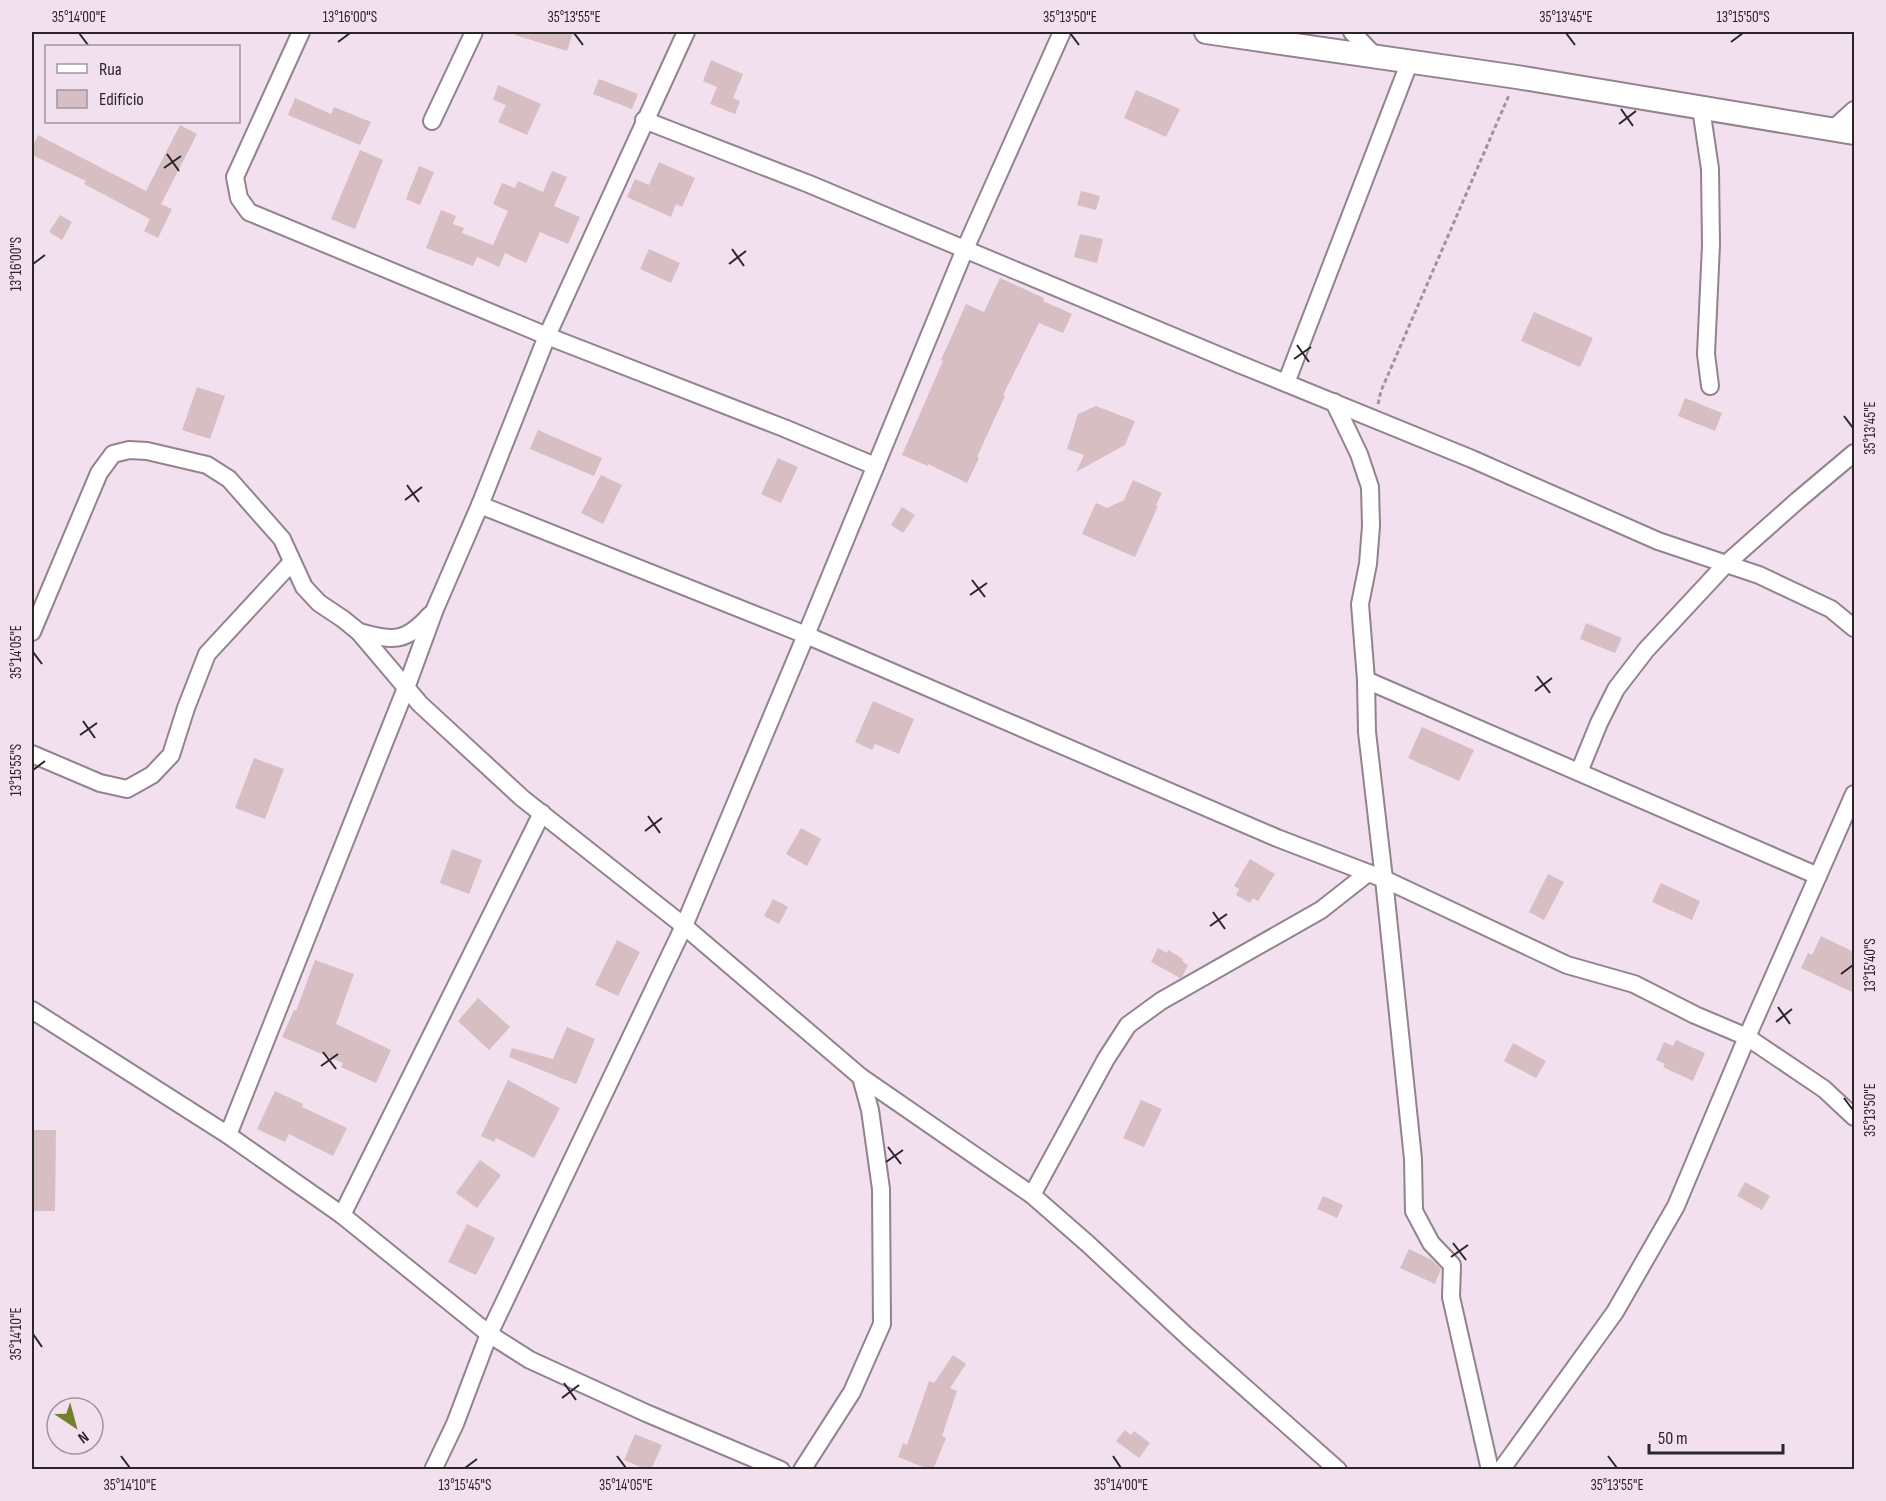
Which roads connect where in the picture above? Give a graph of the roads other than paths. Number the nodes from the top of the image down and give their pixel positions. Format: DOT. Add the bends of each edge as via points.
graph roads {
  1 [pos="301,32"];
  2 [pos="474,32"];
  3 [pos="686,32"];
  4 [pos="1062,32"];
  5 [pos="1206,32"];
  6 [pos="1352,32"];
  7 [pos="1375,56"];
  8 [pos="1410,61"];
  9 [pos="1701,108"];
  10 [pos="1854,110"];
  11 [pos="644,120"];
  12 [pos="432,122"];
  13 [pos="1832,130"];
  14 [pos="1854,133"];
  15 [pos="964,249"];
  16 [pos="547,336"];
  17 [pos="1286,383"];
  18 [pos="1710,386"];
  19 [pos="1334,402"];
  20 [pos="1854,453"];
  21 [pos="875,466"];
  22 [pos="480,505"];
  23 [pos="292,562"];
  24 [pos="1726,564"];
  25 [pos="435,609"];
  26 [pos="1854,628"];
  27 [pos="32,632"];
  28 [pos="359,632"];
  29 [pos="806,636"];
  30 [pos="1366,680"];
  31 [pos="406,688"];
  32 [pos="32,754"];
  33 [pos="1579,772"];
  34 [pos="1854,794"];
  35 [pos="542,813"];
  36 [pos="1376,876"];
  37 [pos="1818,876"];
  38 [pos="684,926"];
  39 [pos="32,1010"];
  40 [pos="1747,1037"];
  41 [pos="861,1077"];
  42 [pos="1854,1117"];
  43 [pos="228,1135"];
  44 [pos="1032,1195"];
  45 [pos="342,1215"];
  46 [pos="489,1334"];
  47 [pos="433,1470"];
  48 [pos="781,1470"];
  49 [pos="802,1470"];
  50 [pos="1338,1470"];
  51 [pos="1490,1470"];
  52 [pos="1501,1470"];
  1 -- 16 [label="street" via="236,177 238,198 249,212"];
  2 -- 12 [label="street"];
  3 -- 11 [label="street"];
  4 -- 15 [label="street"];
  5 -- 7 [label="main road"];
  6 -- 7 [label="street"];
  7 -- 8 [label="main road"];
  8 -- 9 [label="main road"];
  8 -- 17 [label="street"];
  9 -- 13 [label="main road"];
  9 -- 18 [label="street" via="1710,169 1706,354"];
  10 -- 13 [label="street"];
  11 -- 15 [label="street"];
  11 -- 16 [label="street"];
  13 -- 14 [label="main road"];
  15 -- 17 [label="street"];
  15 -- 21 [label="street"];
  16 -- 21 [label="street"];
  16 -- 22 [label="street"];
  17 -- 19 [label="street"];
  19 -- 24 [label="street" via="1658,541"];
  19 -- 30 [label="street" via="1370,487 1368,564 1360,604"];
  20 -- 24 [label="street"];
  21 -- 29 [label="street"];
  22 -- 25 [label="street"];
  22 -- 29 [label="street"];
  23 -- 27 [label="street" via="282,539 229,479 207,465 147,451 113,454 99,473"];
  23 -- 28 [label="street" via="304,587 319,603"];
  23 -- 32 [label="street" via="207,654 171,755 152,775 127,789 100,783"];
  24 -- 26 [label="street" via="1831,609"];
  24 -- 33 [label="street" via="1646,650 1616,689"];
  25 -- 28 [label="street" via="418,628 400,638"];
  25 -- 31 [label="street"];
  28 -- 31 [label="street"];
  29 -- 36 [label="street" via="1277,838"];
  29 -- 38 [label="street"];
  30 -- 33 [label="street"];
  30 -- 36 [label="street"];
  31 -- 35 [label="street"];
  31 -- 43 [label="street"];
  33 -- 37 [label="street"];
  34 -- 37 [label="street"];
  35 -- 38 [label="street"];
  35 -- 45 [label="street"];
  36 -- 40 [label="street" via="1567,965 1634,984"];
  36 -- 44 [label="street" via="1161,1001 1128,1025"];
  36 -- 51 [label="street" via="1413,1159 1414,1211 1431,1243 1452,1265 1451,1297"];
  37 -- 40 [label="street"];
  38 -- 41 [label="street"];
  38 -- 46 [label="street"];
  39 -- 43 [label="street"];
  40 -- 42 [label="street" via="1824,1089"];
  40 -- 52 [label="street" via="1676,1206 1615,1312"];
  41 -- 44 [label="street"];
  41 -- 49 [label="street" via="870,1110 881,1189 882,1324 852,1392"];
  43 -- 45 [label="street"];
  44 -- 50 [label="street"];
  45 -- 46 [label="street"];
  46 -- 47 [label="street"];
  46 -- 48 [label="street" via="530,1360"];
}
